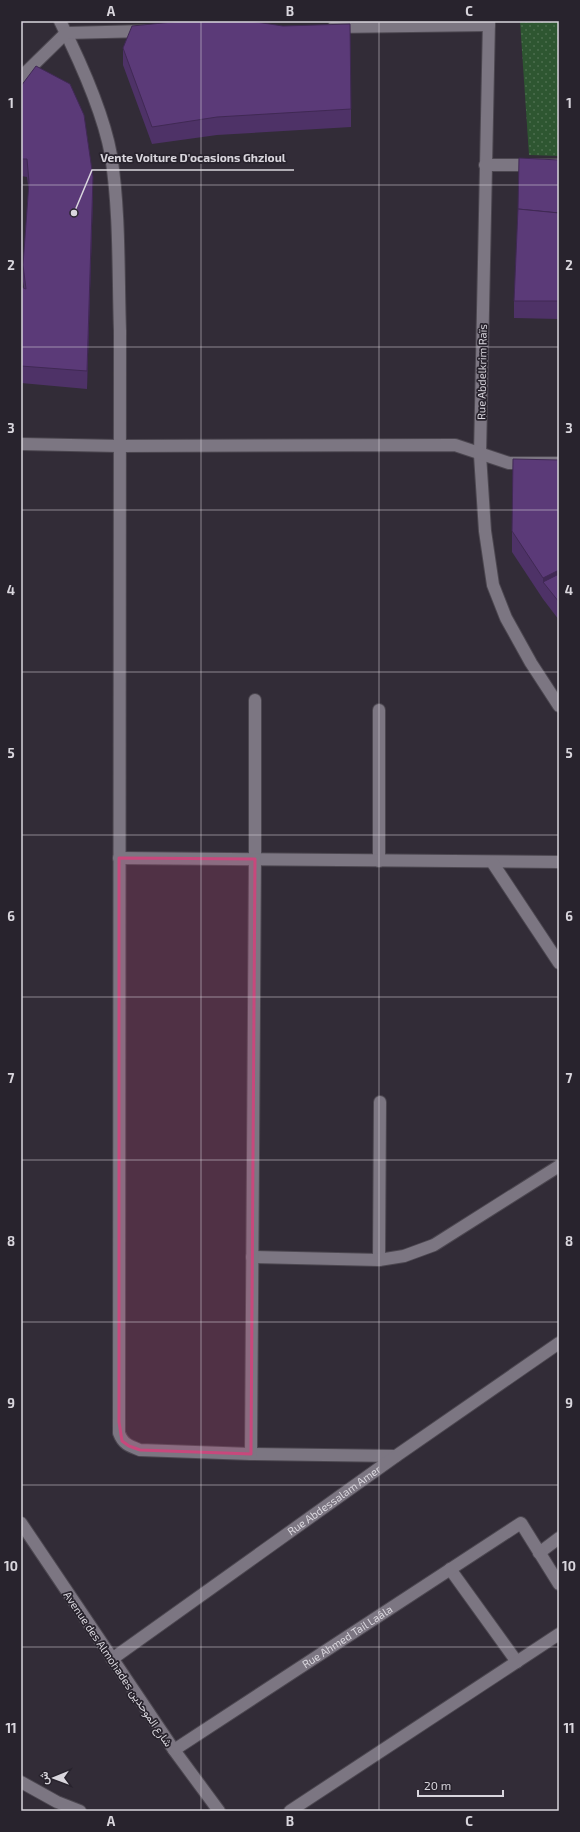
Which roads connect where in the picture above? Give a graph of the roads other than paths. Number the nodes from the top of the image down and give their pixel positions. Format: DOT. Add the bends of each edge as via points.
graph roads {
  1 [pos="60,21"];
  2 [pos="488,23"];
  3 [pos="327,25"];
  4 [pos="154,31"];
  5 [pos="66,33"];
  6 [pos="21,77"];
  7 [pos="559,164"];
  8 [pos="485,165"];
  9 [pos="21,444"];
  10 [pos="119,446"];
  11 [pos="480,455"];
  12 [pos="559,463"];
  13 [pos="255,700"];
  14 [pos="559,706"];
  15 [pos="379,710"];
  16 [pos="119,858"];
  17 [pos="255,859"];
  18 [pos="378,861"];
  19 [pos="492,862"];
  20 [pos="559,862"];
  21 [pos="559,963"];
  22 [pos="380,1102"];
  23 [pos="559,1166"];
  24 [pos="252,1257"];
  25 [pos="379,1260"];
  26 [pos="559,1343"];
  27 [pos="251,1454"];
  28 [pos="396,1456"];
  29 [pos="21,1524"];
  30 [pos="559,1538"];
  31 [pos="539,1553"];
  32 [pos="450,1570"];
  33 [pos="559,1584"];
  34 [pos="559,1634"];
  35 [pos="112,1660"];
  36 [pos="517,1662"];
  37 [pos="174,1750"];
  38 [pos="21,1782"];
  39 [pos="80,1811"];
  40 [pos="219,1811"];
  41 [pos="290,1811"];
  1 -- 5 [label="street"];
  2 -- 3 [label="street"];
  2 -- 8 [label="street, Rue Abdelkrim Raïs"];
  4 -- 5 [label="street"];
  5 -- 6 [label="street"];
  5 -- 10 [label="street" via="101,118 116,192 120,331"];
  7 -- 8 [label="street"];
  8 -- 11 [label="street, Rue Abdelkrim Raïs"];
  9 -- 10 [label="street"];
  10 -- 11 [label="street" via="455,445"];
  10 -- 16 [label="street"];
  11 -- 12 [label="street" via="509,463"];
  11 -- 14 [label="street, Rue Abdelkrim Raïs" via="485,531 493,585 506,618"];
  13 -- 17 [label="street"];
  15 -- 18 [label="street"];
  16 -- 17 [label="street"];
  16 -- 27 [label="street" via="120,1433 122,1441 140,1450"];
  17 -- 18 [label="street"];
  17 -- 24 [label="street"];
  18 -- 19 [label="street"];
  19 -- 20 [label="street"];
  19 -- 21 [label="street"];
  22 -- 25 [label="street"];
  23 -- 25 [label="street" via="434,1245 404,1256"];
  24 -- 25 [label="street"];
  24 -- 27 [label="street"];
  26 -- 28 [label="street, Rue Abdessalam Amer"];
  27 -- 28 [label="street"];
  28 -- 35 [label="street, Rue Abdessalam Amer"];
  29 -- 35 [label="street, Avenue des Almohades شارع الموحدين"];
  30 -- 31 [label="street"];
  31 -- 32 [label="street, Rue Ahmed Tail Laâla" via="521,1524"];
  31 -- 33 [label="street"];
  32 -- 36 [label="street"];
  32 -- 37 [label="street, Rue Ahmed Tail Laâla"];
  34 -- 36 [label="street"];
  35 -- 37 [label="street, Avenue des Almohades شارع الموحدين"];
  36 -- 41 [label="street"];
  37 -- 40 [label="street, Avenue des Almohades شارع الموحدين"];
  38 -- 39 [label="street"];
}
